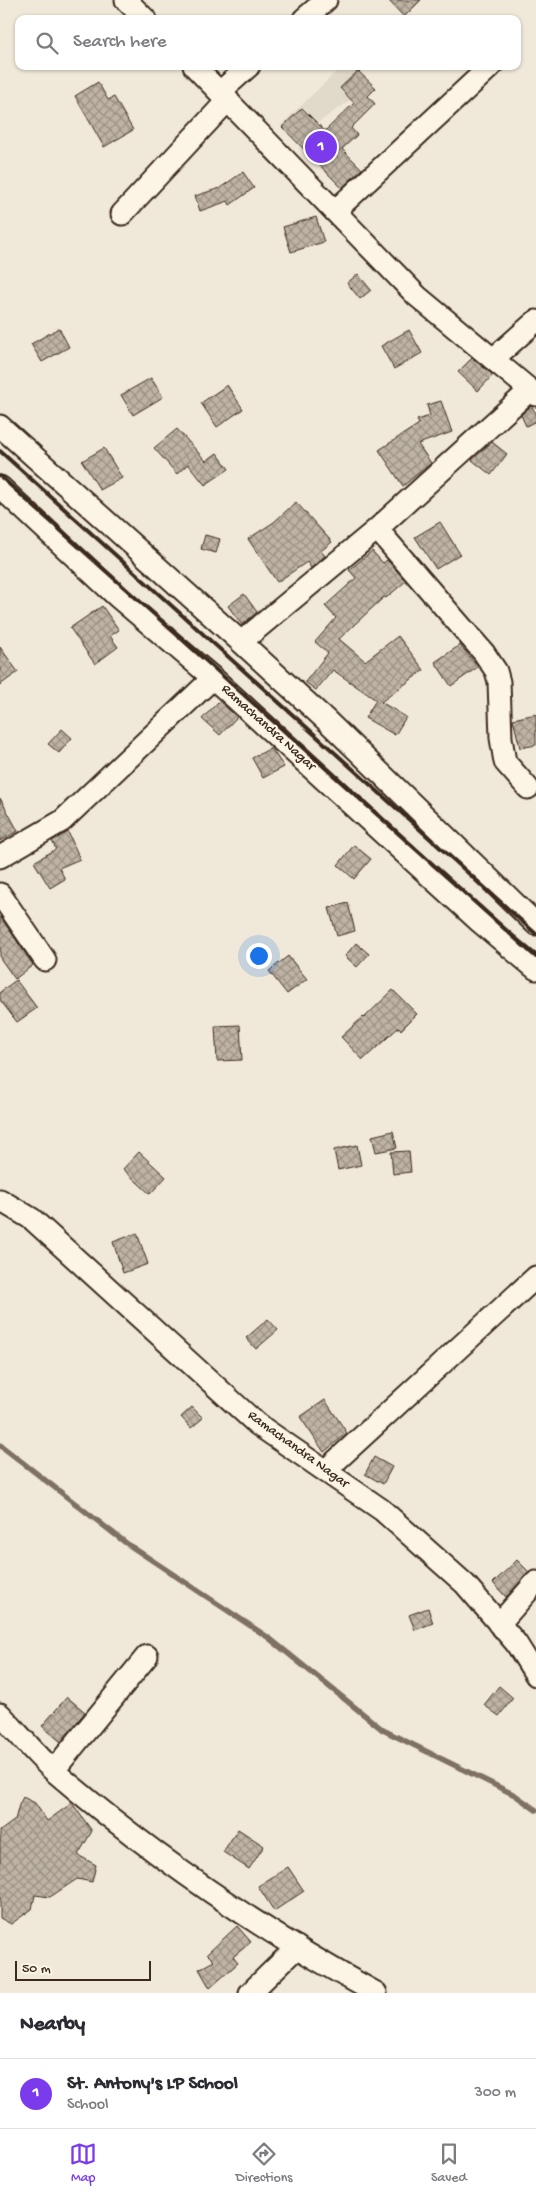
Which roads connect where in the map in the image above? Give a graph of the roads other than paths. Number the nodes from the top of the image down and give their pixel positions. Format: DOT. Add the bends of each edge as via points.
graph roads {
  1 [pos="126,0"];
  2 [pos="326,0"];
  3 [pos="141,15"];
  4 [pos="309,15"];
  5 [pos="198,70"];
  6 [pos="246,70"];
  7 [pos="487,70"];
  8 [pos="224,96"];
  9 [pos="335,211"];
  10 [pos="122,214"];
  11 [pos="536,321"];
  12 [pos="493,359"];
  13 [pos="533,392"];
  14 [pos="0,426"];
  15 [pos="0,487"];
  16 [pos="376,529"];
  17 [pos="241,642"];
  18 [pos="213,678"];
  19 [pos="528,788"];
  20 [pos="0,857"];
  21 [pos="0,894"];
  22 [pos="536,924"];
  23 [pos="45,960"];
  24 [pos="536,969"];
  25 [pos="0,1200"];
  26 [pos="536,1277"];
  27 [pos="326,1470"];
  28 [pos="536,1582"];
  29 [pos="499,1624"];
  30 [pos="147,1656"];
  31 [pos="536,1675"];
  32 [pos="0,1714"];
  33 [pos="54,1770"];
  34 [pos="297,1947"];
  35 [pos="250,1993"];
  36 [pos="376,1993"];
  1 -- 3 [label="street"];
  2 -- 4 [label="street"];
  5 -- 8 [label="street"];
  6 -- 8 [label="street"];
  7 -- 9 [label="street"];
  8 -- 9 [label="street"];
  8 -- 10 [label="street"];
  9 -- 12 [label="street" via="417,296"];
  11 -- 12 [label="street"];
  12 -- 13 [label="street"];
  13 -- 16 [label="street"];
  14 -- 17 [label="street"];
  15 -- 18 [label="street, Ramachandra Nagar" via="119,598"];
  16 -- 17 [label="street"];
  16 -- 19 [label="street" via="496,671 500,738 505,762"];
  17 -- 22 [label="street" via="328,721"];
  18 -- 20 [label="street" via="62,821"];
  18 -- 24 [label="street, Ramachandra Nagar" via="480,922"];
  21 -- 23 [label="street"];
  25 -- 27 [label="street, Ramachandra Nagar" via="32,1219 257,1424"];
  26 -- 27 [label="street"];
  27 -- 29 [label="street, Ramachandra Nagar" via="382,1510 466,1584"];
  28 -- 29 [label="street"];
  29 -- 31 [label="street, Ramachandra Nagar"];
  30 -- 33 [label="street"];
  32 -- 33 [label="street"];
  33 -- 34 [label="street" via="132,1834 240,1913"];
  34 -- 35 [label="street"];
  34 -- 36 [label="street"];
}
